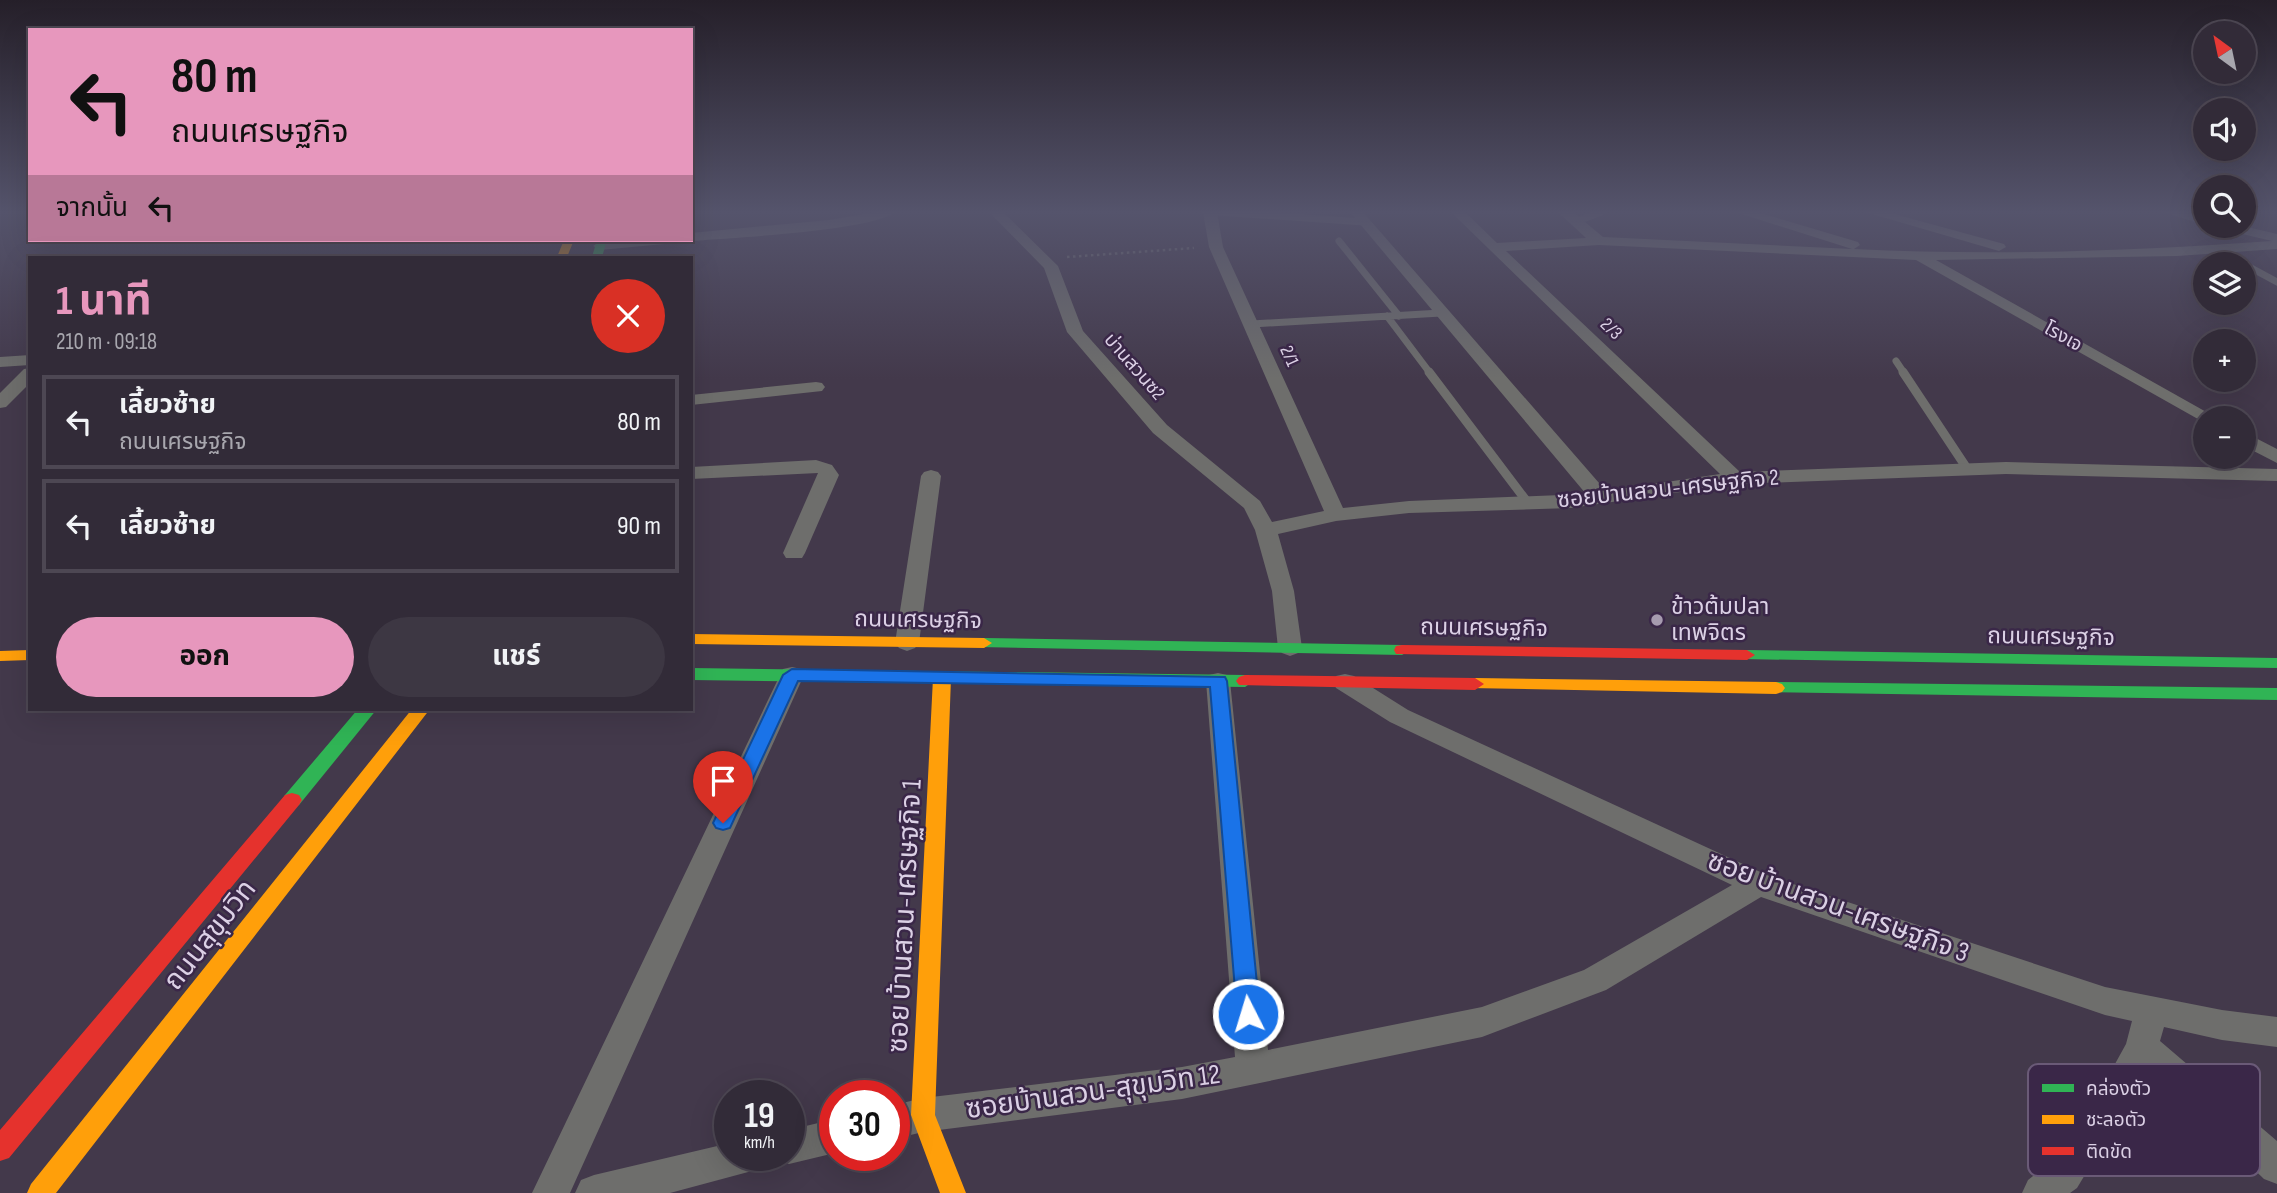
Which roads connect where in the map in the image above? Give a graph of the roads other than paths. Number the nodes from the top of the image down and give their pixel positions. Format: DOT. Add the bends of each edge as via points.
graph roads {
  1 [pos="1052,268"];
  2 [pos="1226,268"];
  3 [pos="1360,268"];
  4 [pos="1403,268"];
  5 [pos="1516,268"];
  6 [pos="1939,268"];
  7 [pos="2251,268"];
  8 [pos="2277,282"];
  9 [pos="1441,313"];
  10 [pos="1387,316"];
  11 [pos="1399,316"];
  12 [pos="1252,324"];
  13 [pos="28,360"];
  14 [pos="1896,361"];
  15 [pos="0,362"];
  16 [pos="28,375"];
  17 [pos="816,387"];
  18 [pos="693,400"];
  19 [pos="0,403"];
  20 [pos="2193,410"];
  21 [pos="2256,445"];
  22 [pos="2277,457"];
  23 [pos="1968,470"];
  24 [pos="693,472"];
  25 [pos="2277,475"];
  26 [pos="931,476"];
  27 [pos="1735,478"];
  28 [pos="1601,498"];
  29 [pos="1528,503"];
  30 [pos="1336,515"];
  31 [pos="1266,530"];
  32 [pos="794,553"];
  33 [pos="693,639"];
  34 [pos="907,643"];
  35 [pos="1290,648"];
  36 [pos="28,655"];
  37 [pos="0,656"];
  38 [pos="2277,663"];
  39 [pos="693,674"];
  40 [pos="792,675"];
  41 [pos="942,678"];
  42 [pos="1219,681"];
  43 [pos="1345,682"];
  44 [pos="2277,694"];
  45 [pos="366,711"];
  46 [pos="419,711"];
  47 [pos="1758,884"];
  48 [pos="2151,1011"];
  49 [pos="2277,1032"];
  50 [pos="2142,1047"];
  51 [pos="2133,1064"];
  52 [pos="2162,1064"];
  53 [pos="1253,1069"];
  54 [pos="910,1093"];
  55 [pos="910,1119"];
  56 [pos="910,1122"];
  57 [pos="0,1149"];
  58 [pos="2260,1150"];
  59 [pos="2277,1166"];
  60 [pos="714,1171"];
  61 [pos="2063,1176"];
  62 [pos="682,1183"];
  63 [pos="40,1193"];
  64 [pos="551,1193"];
  65 [pos="594,1193"];
  66 [pos="953,1193"];
  67 [pos="2041,1193"];
  1 -- 31 [label="street, บ่านสวนซ2" via="1075,332 1160,429 1253,505"];
  2 -- 12 [label="street, 2/1"];
  3 -- 11 [label="lane"];
  4 -- 9 [label="street"];
  5 -- 27 [label="street, 2/3"];
  6 -- 20 [label="street, โรงเจ"];
  7 -- 8 [label="lane"];
  9 -- 11 [label="lane"];
  9 -- 28 [label="street"];
  10 -- 11 [label="lane"];
  10 -- 12 [label="lane"];
  10 -- 29 [label="lane"];
  12 -- 30 [label="street, 2/1"];
  13 -- 15 [label="street"];
  14 -- 23 [label="lane"];
  16 -- 19 [label="street"];
  17 -- 18 [label="street"];
  21 -- 22 [label="street"];
  23 -- 25 [label="street, ซอยบ้านสวน-เศรษฐกิจ 2"];
  23 -- 27 [label="street, ซอยบ้านสวน-เศรษฐกิจ 2"];
  24 -- 32 [label="street" via="825,469 829,475"];
  26 -- 34 [label="street"];
  27 -- 28 [label="street, ซอยบ้านสวน-เศรษฐกิจ 2"];
  28 -- 29 [label="street, ซอยบ้านสวน-เศรษฐกิจ 2"];
  29 -- 30 [label="street, ซอยบ้านสวน-เศรษฐกิจ 2"];
  30 -- 31 [label="street, ซอยบ้านสวน-เศรษฐกิจ 2"];
  31 -- 35 [label="street" via="1283,590"];
  33 -- 34 [label="main road, ถนนเศรษฐกิจ"];
  34 -- 35 [label="main road, ถนนเศรษฐกิจ"];
  35 -- 38 [label="main road, ถนนเศรษฐกิจ"];
  36 -- 37 [label="main road"];
  39 -- 40 [label="main road"];
  40 -- 41 [label="main road"];
  40 -- 64 [label="street"];
  41 -- 42 [label="main road"];
  41 -- 54 [label="main road, ซอย บ้านสวน-เศรษฐกิจ 1"];
  42 -- 43 [label="main road"];
  42 -- 53 [label="street"];
  43 -- 44 [label="main road"];
  43 -- 47 [label="street, ซอย บ้านสวน-เศรษฐกิจ 3" via="1399,716"];
  45 -- 57 [label="main road, ถนนสุขุมวิท"];
  46 -- 63 [label="main road, ถนนสุขุมวิท"];
  47 -- 48 [label="street, ซอย บ้านสวน-เศรษฐกิจ 3" via="2105,1001"];
  47 -- 53 [label="street, ซอยบ้านสวน-สุขุมวิท 12" via="1595,980 1482,1022"];
  48 -- 49 [label="street, ซอย บ้านสวน-เศรษฐกิจ 3"];
  48 -- 50 [label="street"];
  50 -- 51 [label="street"];
  50 -- 52 [label="street"];
  53 -- 55 [label="street, ซอยบ้านสวน-สุขุมวิท 12" via="1182,1083"];
  56 -- 66 [label="main road, ซอย บ้านสวน-เศรษฐกิจ 1"];
  58 -- 59 [label="street"];
  60 -- 62 [label="street"];
  61 -- 67 [label="street"];
  62 -- 65 [label="street"];
}
